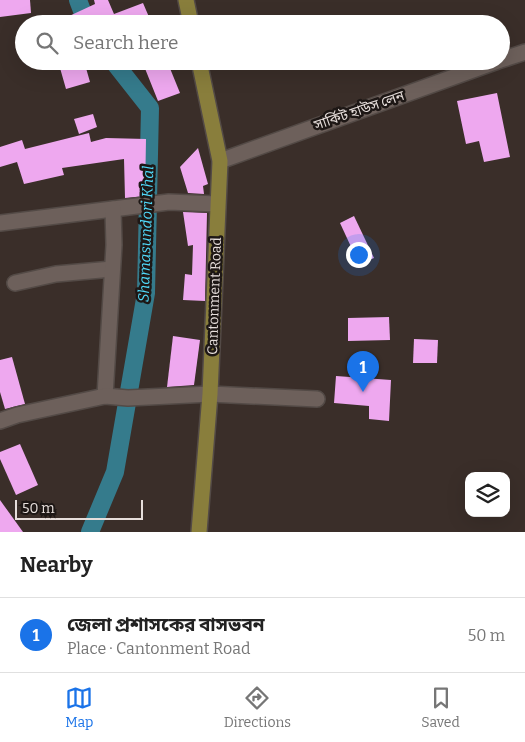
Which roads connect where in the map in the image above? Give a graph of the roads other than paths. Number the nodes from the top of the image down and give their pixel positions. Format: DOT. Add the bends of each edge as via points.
graph roads {
  1 [pos="186,0"];
  2 [pos="189,15"];
  3 [pos="525,52"];
  4 [pos="510,57"];
  5 [pos="201,70"];
  6 [pos="475,70"];
  7 [pos="220,161"];
  8 [pos="218,204"];
  9 [pos="113,209"];
  10 [pos="0,223"];
  11 [pos="112,269"];
  12 [pos="15,283"];
  13 [pos="210,394"];
  14 [pos="105,396"];
  15 [pos="316,399"];
  16 [pos="0,421"];
  17 [pos="199,532"];
  1 -- 2 [label="main road"];
  3 -- 4 [label="street, সার্কিট হাউস লেন"];
  5 -- 7 [label="main road, Cantonment Road"];
  6 -- 7 [label="street, সার্কিট হাউস লেন"];
  7 -- 8 [label="main road, Cantonment Road"];
  8 -- 9 [label="street" via="169,202"];
  8 -- 13 [label="main road, Cantonment Road"];
  9 -- 10 [label="street"];
  9 -- 11 [label="street"];
  11 -- 12 [label="street" via="56,274"];
  11 -- 14 [label="street"];
  13 -- 14 [label="street"];
  13 -- 15 [label="street"];
  13 -- 17 [label="main road, Cantonment Road"];
  14 -- 16 [label="street"];
}
